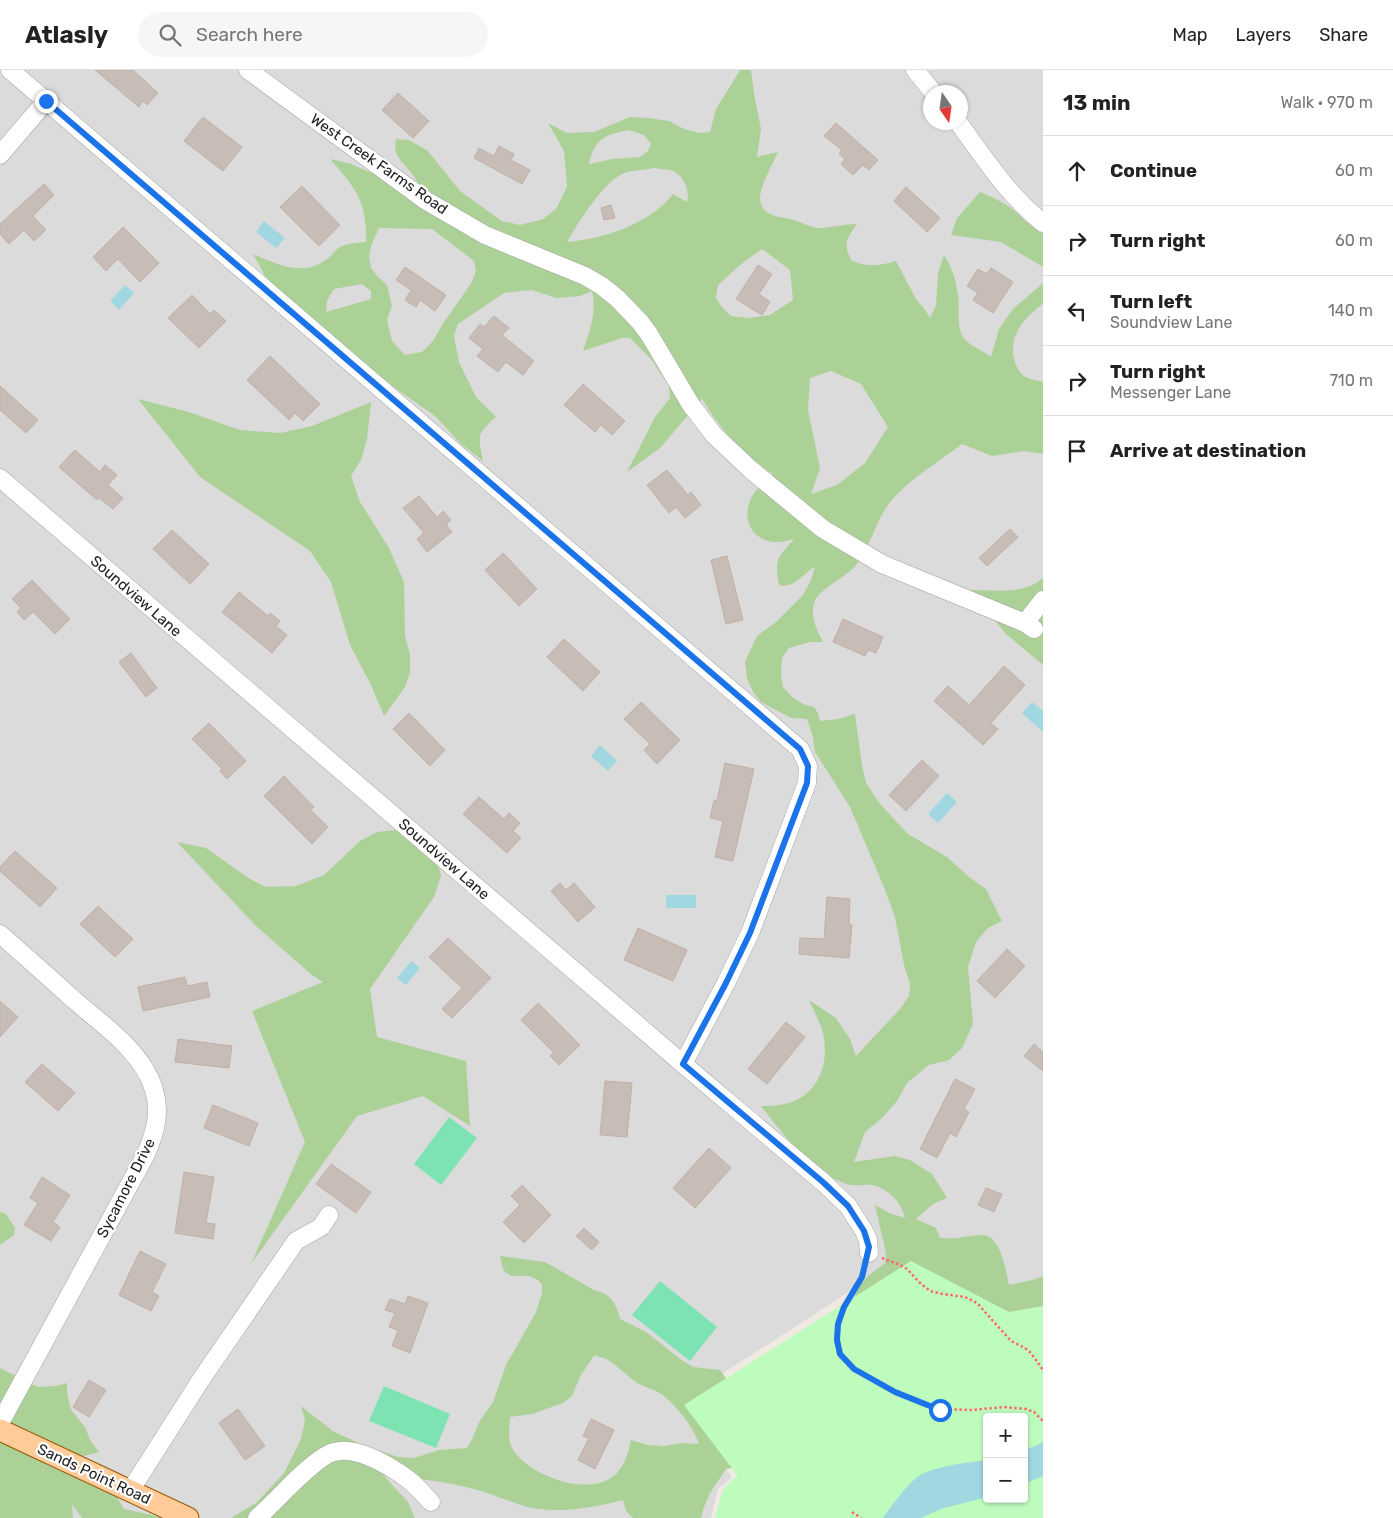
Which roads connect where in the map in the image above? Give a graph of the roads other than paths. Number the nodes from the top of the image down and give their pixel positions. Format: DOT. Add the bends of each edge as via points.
graph roads {
  1 [pos="10,70"];
  2 [pos="248,70"];
  3 [pos="915,70"];
  4 [pos="927,85"];
  5 [pos="46,101"];
  6 [pos="964,130"];
  7 [pos="0,155"];
  8 [pos="1043,223"];
  9 [pos="0,478"];
  10 [pos="1043,600"];
  11 [pos="0,934"];
  12 [pos="683,1064"];
  13 [pos="328,1215"];
  14 [pos="869,1253"];
  15 [pos="0,1423"];
  16 [pos="0,1430"];
  17 [pos="130,1491"];
  18 [pos="431,1502"];
  19 [pos="188,1518"];
  20 [pos="257,1518"];
  1 -- 5 [label="street"];
  2 -- 10 [label="street, West Creek Farms Road" via="425,200 485,234 602,286 640,322 714,435 823,529 882,564 1029,626"];
  3 -- 4 [label="street"];
  5 -- 7 [label="street"];
  5 -- 12 [label="street" via="800,749 808,766 807,783 750,933"];
  6 -- 8 [label="street" via="1011,194"];
  9 -- 12 [label="street, Soundview Lane"];
  11 -- 15 [label="street, Sycamore Drive" via="122,1041 144,1067 154,1088 157,1105 156,1124 145,1156"];
  12 -- 14 [label="street, Soundview Lane" via="848,1206 864,1231"];
  13 -- 17 [label="street" via="321,1227 296,1241"];
  16 -- 17 [label="main road, Sands Point Road"];
  17 -- 19 [label="main road, Sands Point Road"];
  18 -- 20 [label="street" via="410,1481 385,1465 349,1450 326,1455"];
}
